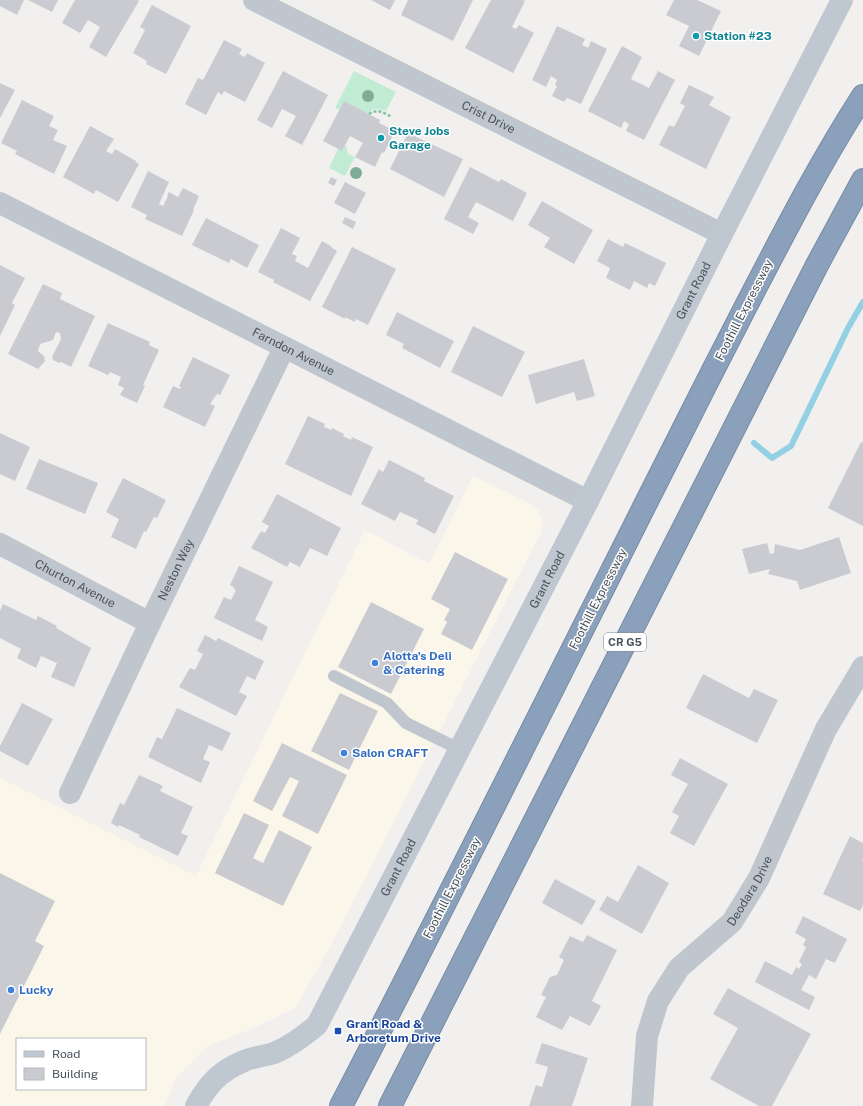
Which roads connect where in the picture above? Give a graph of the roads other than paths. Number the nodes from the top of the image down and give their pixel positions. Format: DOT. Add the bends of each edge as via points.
graph roads {
  1 [pos="254,0"];
  2 [pos="842,0"];
  3 [pos="863,96"];
  4 [pos="863,180"];
  5 [pos="0,203"];
  6 [pos="722,234"];
  7 [pos="284,348"];
  8 [pos="588,501"];
  9 [pos="0,544"];
  10 [pos="150,623"];
  11 [pos="334,676"];
  12 [pos="860,678"];
  13 [pos="459,750"];
  14 [pos="70,793"];
  15 [pos="345,1098"];
  16 [pos="196,1106"];
  17 [pos="327,1106"];
  18 [pos="390,1106"];
  19 [pos="642,1106"];
  1 -- 6 [label="street, Crist Drive"];
  2 -- 6 [label="street, Grant Road"];
  3 -- 15 [label="highway, Foothill Expressway" via="820,166 785,231"];
  4 -- 18 [label="highway, CR G5" via="817,264"];
  5 -- 7 [label="street, Farndon Avenue"];
  6 -- 8 [label="street, Grant Road"];
  7 -- 8 [label="street, Farndon Avenue"];
  7 -- 10 [label="street, Neston Way"];
  8 -- 13 [label="street, Grant Road"];
  9 -- 10 [label="street, Churton Avenue"];
  10 -- 14 [label="street, Neston Way"];
  11 -- 13 [label="lane" via="387,703 406,723"];
  12 -- 19 [label="street, Deodara Drive" via="826,729 759,878 732,922 679,968 658,1001 647,1036"];
  13 -- 16 [label="street, Grant Road" via="317,1025 298,1041 274,1053 244,1061 220,1074 211,1082"];
  15 -- 17 [label="highway"];
}
